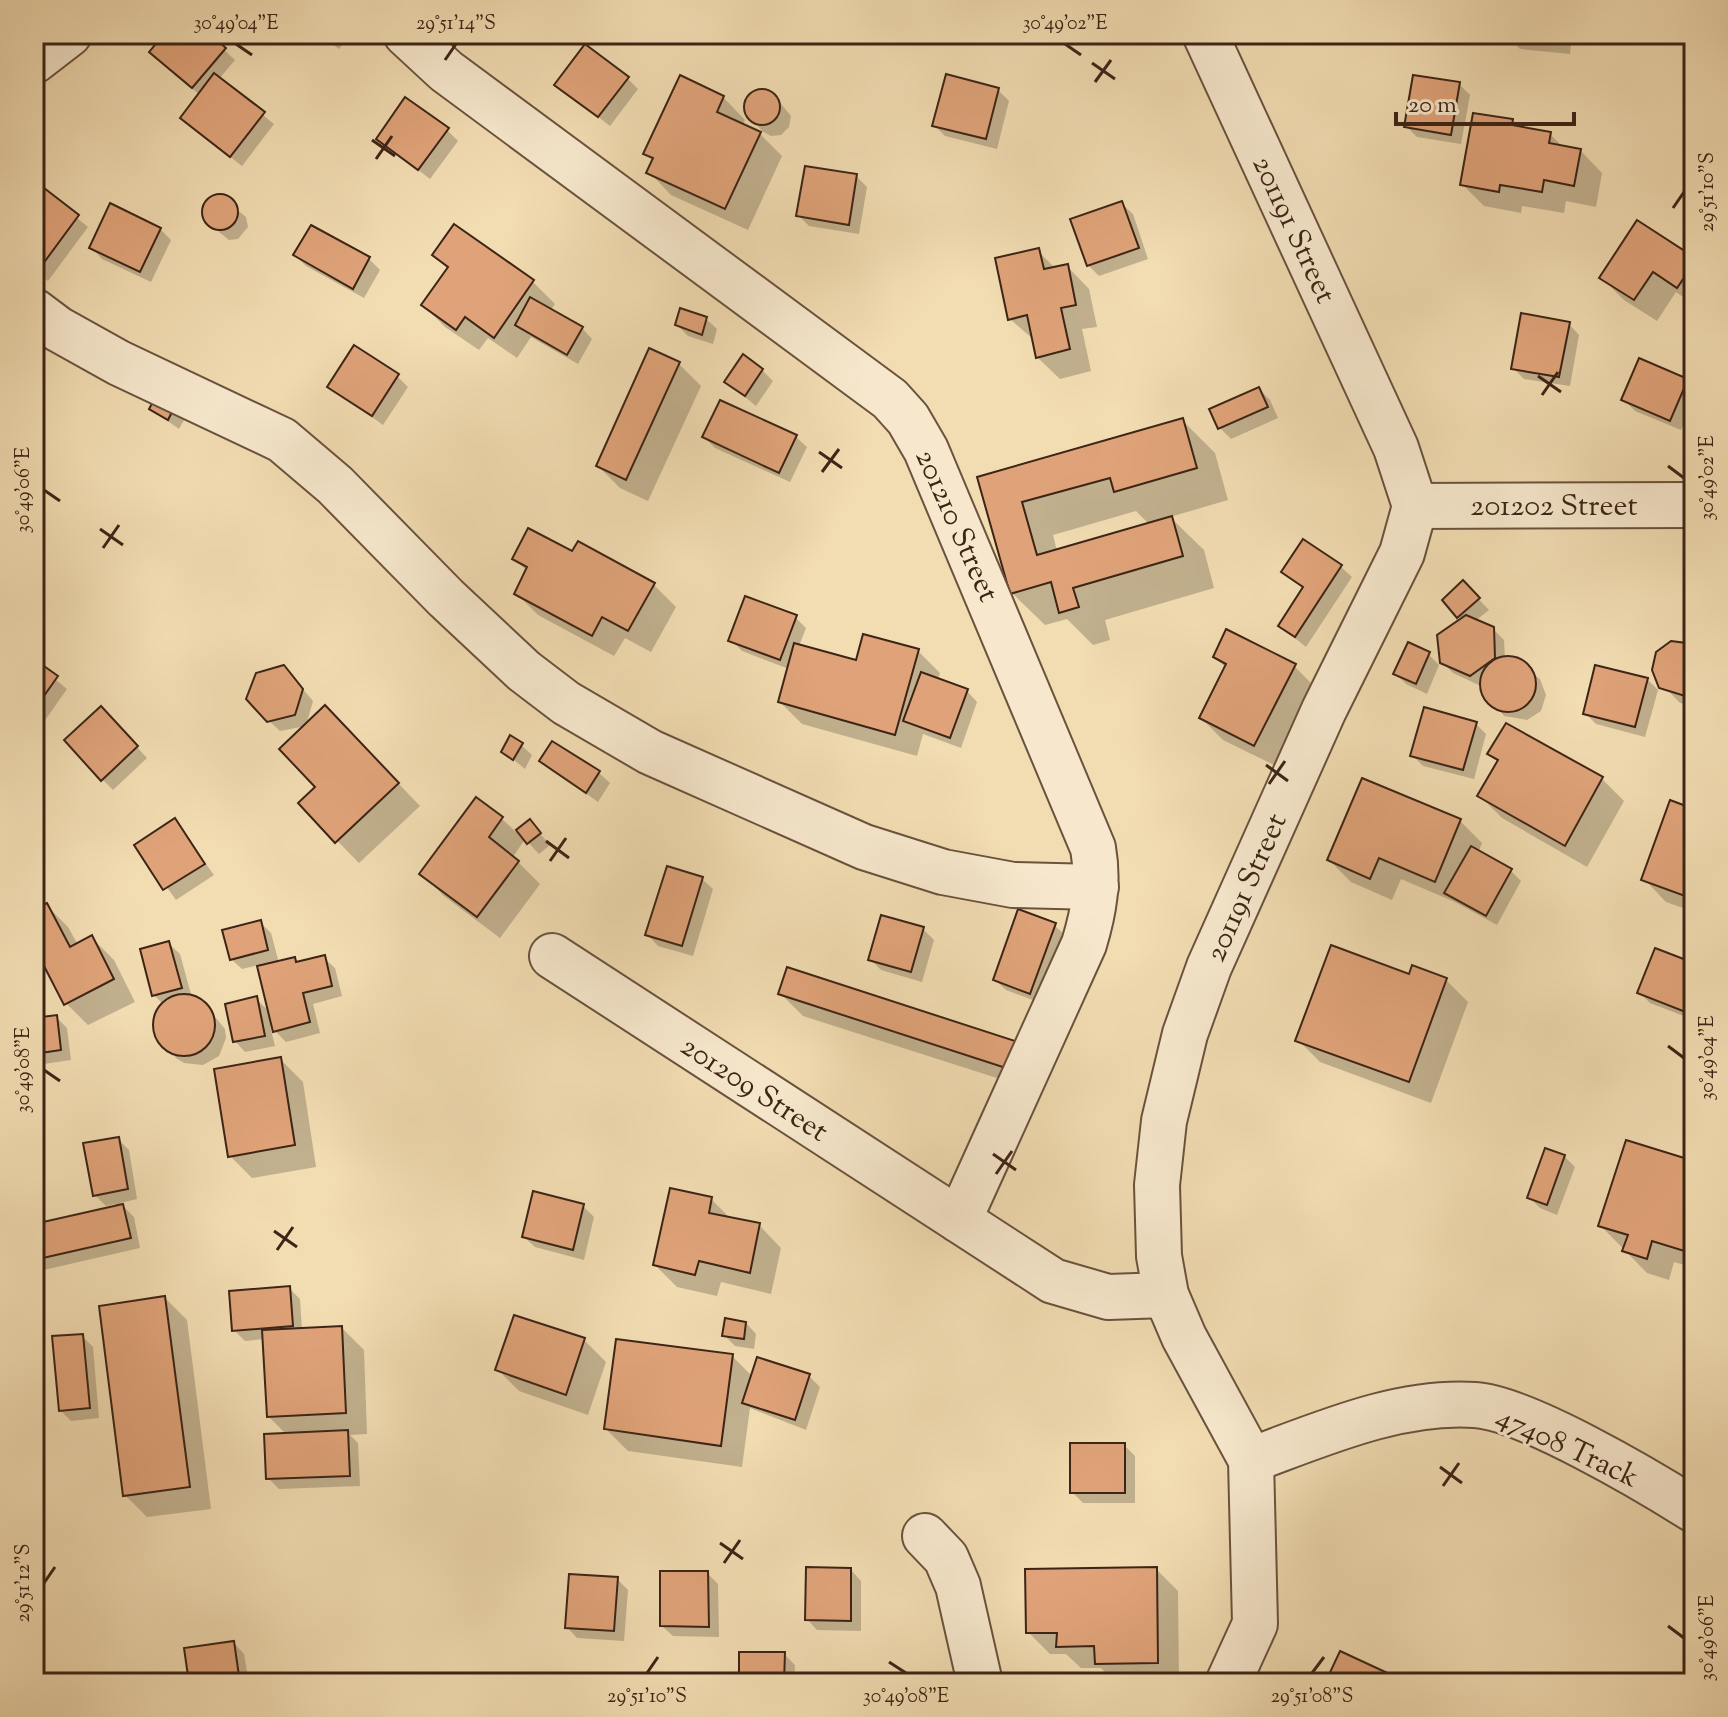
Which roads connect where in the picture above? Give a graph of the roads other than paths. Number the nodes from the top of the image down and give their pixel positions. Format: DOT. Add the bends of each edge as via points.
graph roads {
  1 [pos="69,34"];
  2 [pos="406,34"];
  3 [pos="1205,34"];
  4 [pos="34,61"];
  5 [pos="34,311"];
  6 [pos="1694,505"];
  7 [pos="1415,506"];
  8 [pos="1096,887"];
  9 [pos="552,956"];
  10 [pos="959,1220"];
  11 [pos="1166,1295"];
  12 [pos="1251,1460"];
  13 [pos="1694,1510"];
  14 [pos="925,1536"];
  15 [pos="980,1683"];
  16 [pos="1228,1683"];
  1 -- 4 [label="street"];
  2 -- 8 [label="street, 201210 Street" via="446,71 890,399 908,419 975,562 1093,848"];
  3 -- 7 [label="street, 201191 Street" via="1396,448"];
  5 -- 8 [label="street" via="119,363 282,440 335,485 524,671 566,703 650,752 864,847 943,872 1013,885"];
  6 -- 7 [label="street, 201202 Street"];
  7 -- 11 [label="street, 201191 Street" via="1402,553 1324,710 1209,967 1185,1034 1164,1121 1157,1185"];
  8 -- 10 [label="street, 201210 Street" via="1084,944"];
  9 -- 10 [label="street, 201209 Street"];
  10 -- 11 [label="street, 201209 Street" via="1053,1281 1084,1293"];
  11 -- 12 [label="street, 201191 Street"];
  12 -- 13 [label="street, 47408 Track" via="1378,1416 1424,1406 1478,1404 1580,1446"];
  12 -- 16 [label="street, 201191 Street" via="1255,1624"];
  14 -- 15 [label="street" via="946,1558 958,1586"];
}
